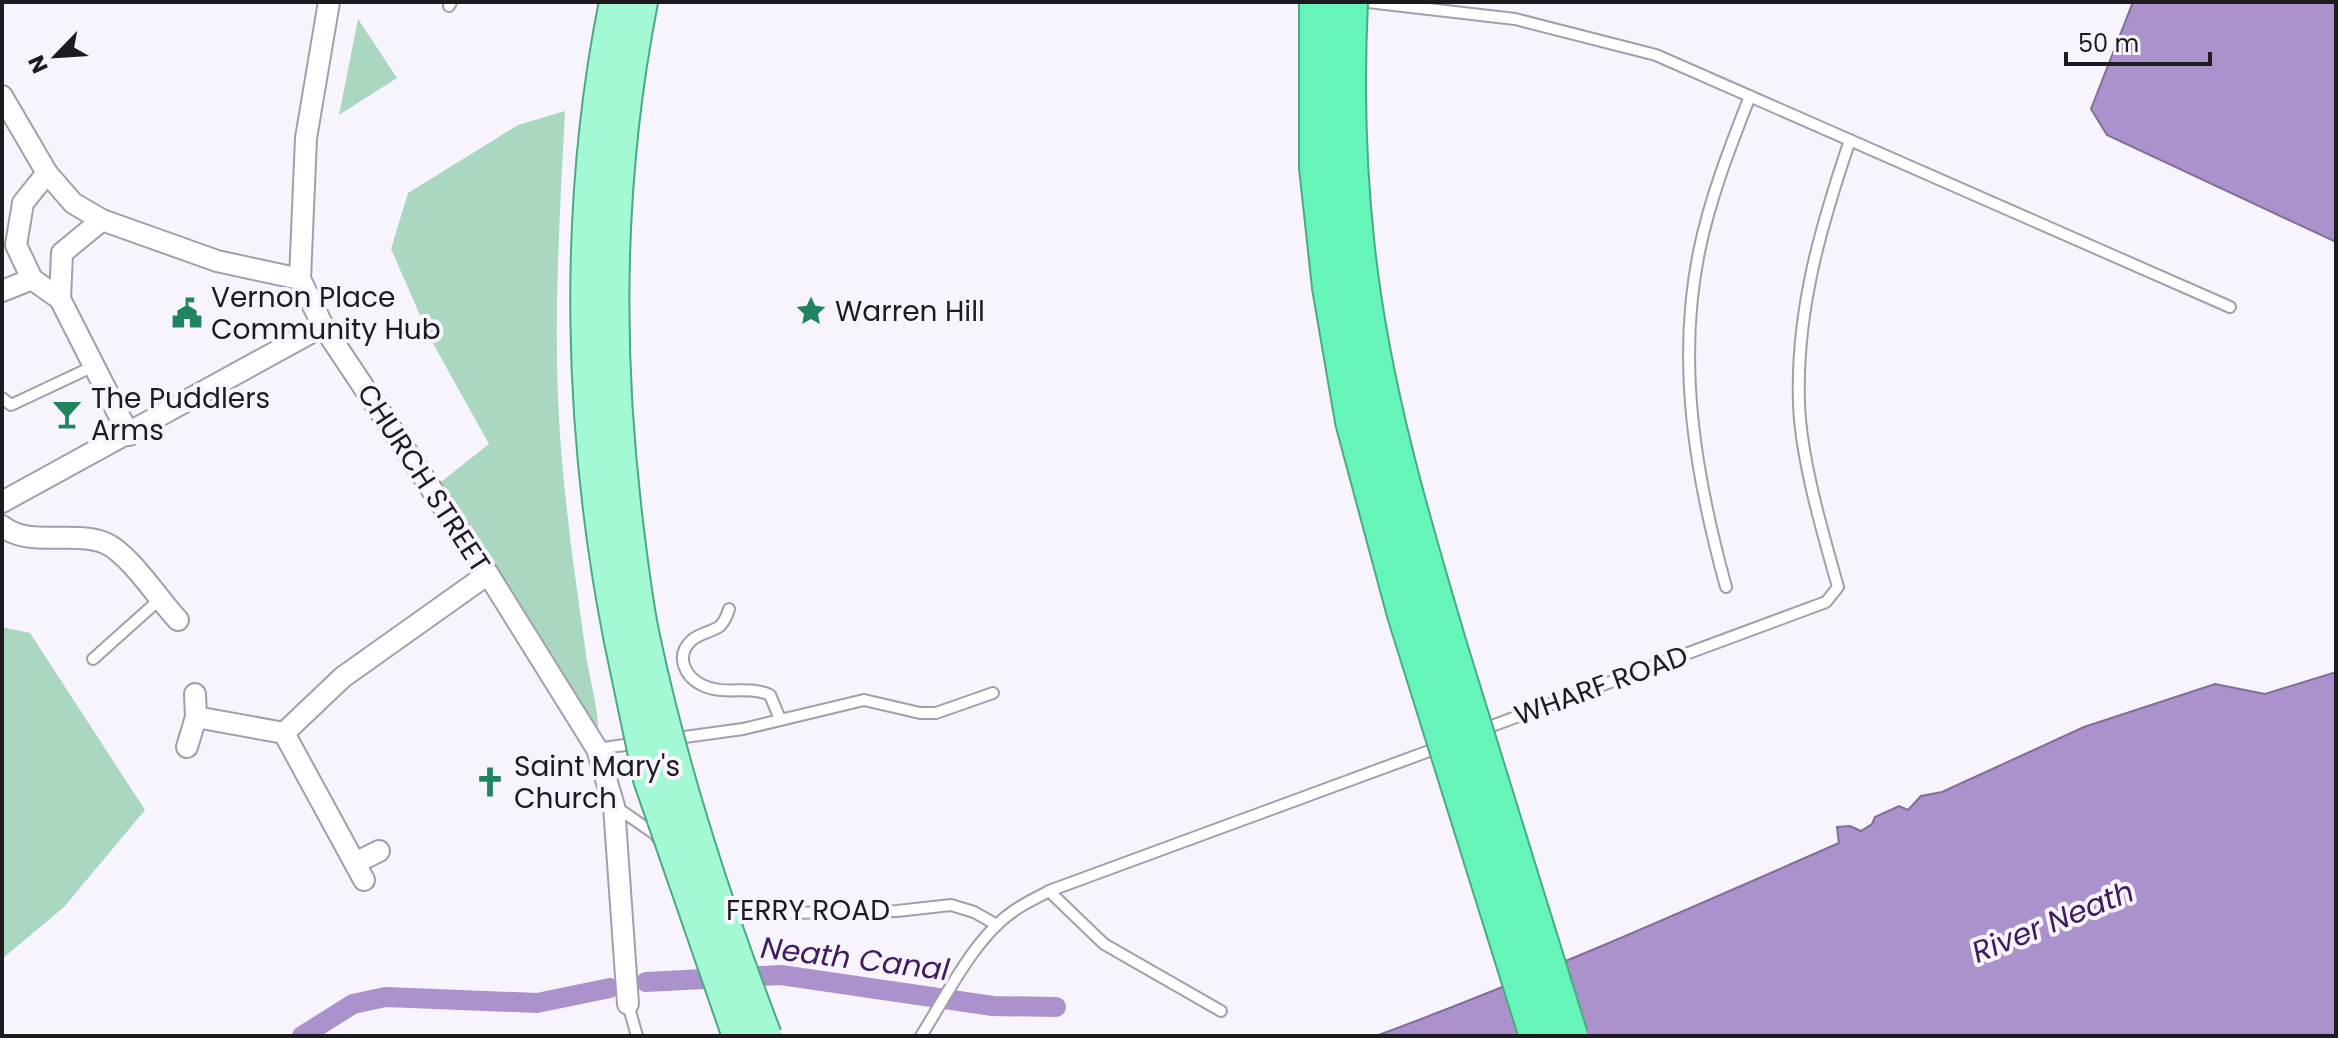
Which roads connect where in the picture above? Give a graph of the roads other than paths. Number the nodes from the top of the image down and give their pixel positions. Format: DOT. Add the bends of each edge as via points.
graph roads {
  1 [pos="329,2"];
  2 [pos="616,2"];
  3 [pos="641,2"];
  4 [pos="1319,2"];
  5 [pos="1348,2"];
  6 [pos="1368,2"];
  7 [pos="2,96"];
  8 [pos="1750,96"];
  9 [pos="611,125"];
  10 [pos="1850,140"];
  11 [pos="47,173"];
  12 [pos="102,220"];
  13 [pos="32,279"];
  14 [pos="300,279"];
  15 [pos="2,291"];
  16 [pos="60,299"];
  17 [pos="2230,307"];
  18 [pos="323,326"];
  19 [pos="94,366"];
  20 [pos="2,398"];
  21 [pos="129,435"];
  22 [pos="2,502"];
  23 [pos="2,526"];
  24 [pos="488,574"];
  25 [pos="1726,587"];
  26 [pos="159,600"];
  27 [pos="729,609"];
  28 [pos="178,620"];
  29 [pos="632,639"];
  30 [pos="93,659"];
  31 [pos="993,693"];
  32 [pos="195,694"];
  33 [pos="196,717"];
  34 [pos="780,719"];
  35 [pos="284,733"];
  36 [pos="187,747"];
  37 [pos="597,749"];
  38 [pos="614,806"];
  39 [pos="379,851"];
  40 [pos="1049,891"];
  41 [pos="997,925"];
  42 [pos="628,1004"];
  43 [pos="1221,1011"];
  44 [pos="922,1035"];
  45 [pos="637,1036"];
  46 [pos="739,1036"];
  47 [pos="765,1036"];
  48 [pos="1539,1036"];
  49 [pos="1568,1036"];
  1 -- 14 [label="street, CHURCH STREET" via="306,138"];
  2 -- 9 [label="main road"];
  3 -- 9 [label="main road"];
  4 -- 48 [label="highway, bridge" via="1319,167 1355,421 1407,614"];
  5 -- 49 [label="highway, bridge" via="1350,201 1385,425 1420,556"];
  6 -- 8 [label="lane" via="1515,19 1656,55"];
  7 -- 11 [label="street"];
  8 -- 10 [label="lane"];
  8 -- 25 [label="lane" via="1724,159 1698,253 1689,345 1689,393 1702,499"];
  9 -- 29 [label="main road" via="586,286 588,370 594,457"];
  10 -- 17 [label="lane"];
  10 -- 40 [label="lane, WHARF ROAD" via="1817,238 1801,326 1799,405 1820,524 1838,587 1826,602"];
  11 -- 12 [label="street" via="73,203"];
  11 -- 13 [label="street" via="23,203 16,245"];
  12 -- 14 [label="street" via="217,261"];
  12 -- 16 [label="street" via="62,253"];
  13 -- 15 [label="street"];
  13 -- 16 [label="street"];
  14 -- 18 [label="street, CHURCH STREET"];
  16 -- 19 [label="street"];
  18 -- 21 [label="street"];
  18 -- 24 [label="street, CHURCH STREET"];
  19 -- 20 [label="lane" via="11,405"];
  19 -- 21 [label="street"];
  21 -- 22 [label="street"];
  23 -- 26 [label="street" via="25,535 104,543"];
  24 -- 35 [label="street" via="343,677"];
  24 -- 37 [label="street, CHURCH STREET"];
  26 -- 28 [label="street"];
  26 -- 30 [label="lane"];
  27 -- 34 [label="lane" via="720,626 693,639 683,651 682,665 704,687 770,695"];
  29 -- 46 [label="main road, bridge" via="650,779"];
  29 -- 47 [label="main road, bridge" via="705,873"];
  31 -- 34 [label="lane" via="936,713 864,700"];
  32 -- 33 [label="street"];
  33 -- 35 [label="street"];
  33 -- 36 [label="street"];
  34 -- 37 [label="lane"];
  35 -- 39 [label="street" via="360,871"];
  37 -- 38 [label="street, CHURCH STREET"];
  38 -- 41 [label="lane, FERRY ROAD" via="655,834 706,908 731,915 951,905"];
  38 -- 42 [label="street, CHURCH STREET"];
  40 -- 41 [label="lane, WHARF ROAD"];
  40 -- 43 [label="lane" via="1104,944"];
  41 -- 44 [label="lane, WHARF ROAD"];
  42 -- 45 [label="lane"];
}
